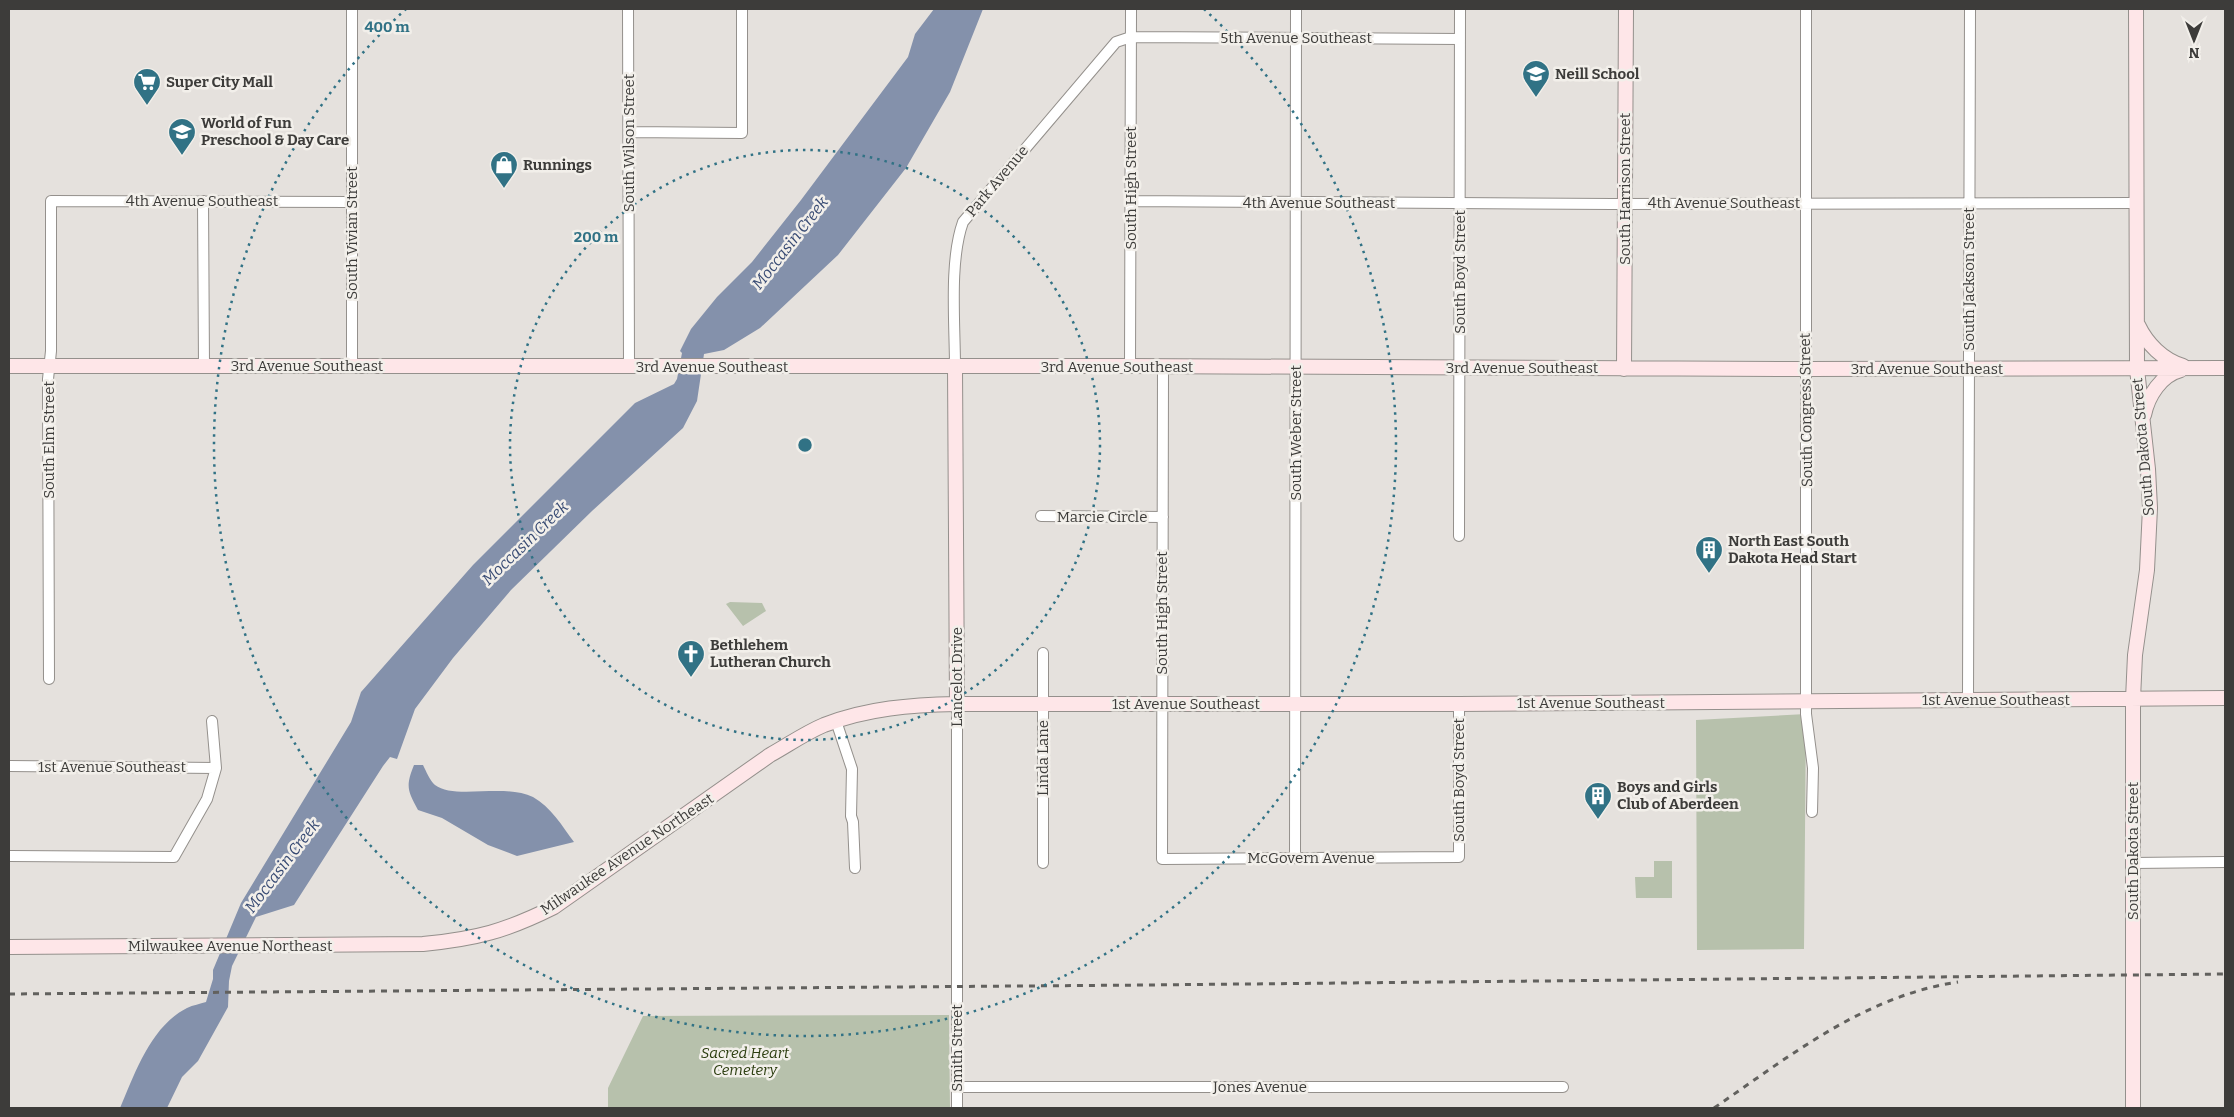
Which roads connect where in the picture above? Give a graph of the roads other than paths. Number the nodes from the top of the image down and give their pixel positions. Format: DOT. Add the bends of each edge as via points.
graph roads {
  1 [pos="352,9"];
  2 [pos="628,9"];
  3 [pos="742,9"];
  4 [pos="1131,9"];
  5 [pos="1296,9"];
  6 [pos="1460,9"];
  7 [pos="1626,9"];
  8 [pos="1806,9"];
  9 [pos="1970,9"];
  10 [pos="2136,9"];
  11 [pos="1131,37"];
  12 [pos="1296,37"];
  13 [pos="1460,39"];
  14 [pos="629,132"];
  15 [pos="52,201"];
  16 [pos="203,201"];
  17 [pos="1131,201"];
  18 [pos="352,202"];
  19 [pos="1295,202"];
  20 [pos="2137,202"];
  21 [pos="1460,203"];
  22 [pos="1806,203"];
  23 [pos="1625,204"];
  24 [pos="1969,204"];
  25 [pos="2137,324"];
  26 [pos="9,366"];
  27 [pos="50,366"];
  28 [pos="204,366"];
  29 [pos="352,366"];
  30 [pos="1130,366"];
  31 [pos="629,367"];
  32 [pos="955,367"];
  33 [pos="1163,367"];
  34 [pos="1296,368"];
  35 [pos="1460,368"];
  36 [pos="2189,368"];
  37 [pos="2225,368"];
  38 [pos="1624,369"];
  39 [pos="1805,369"];
  40 [pos="1970,369"];
  41 [pos="2137,369"];
  42 [pos="2143,426"];
  43 [pos="1041,516"];
  44 [pos="1163,517"];
  45 [pos="1459,536"];
  46 [pos="1043,653"];
  47 [pos="49,679"];
  48 [pos="2225,698"];
  49 [pos="2133,699"];
  50 [pos="1968,700"];
  51 [pos="1806,702"];
  52 [pos="957,704"];
  53 [pos="1043,704"];
  54 [pos="1162,704"];
  55 [pos="1295,704"];
  56 [pos="1459,704"];
  57 [pos="836,721"];
  58 [pos="212,722"];
  59 [pos="9,766"];
  60 [pos="216,768"];
  61 [pos="1812,812"];
  62 [pos="9,856"];
  63 [pos="1460,857"];
  64 [pos="1295,858"];
  65 [pos="1162,859"];
  66 [pos="2225,862"];
  67 [pos="1042,863"];
  68 [pos="2134,863"];
  69 [pos="855,868"];
  70 [pos="9,947"];
  71 [pos="957,987"];
  72 [pos="957,1087"];
  73 [pos="1563,1087"];
  74 [pos="957,1108"];
  75 [pos="2133,1108"];
  1 -- 18 [label="street, South Vivian Street"];
  2 -- 14 [label="street, South Wilson Street"];
  3 -- 14 [label="street" via="742,133"];
  4 -- 11 [label="street, South High Street"];
  5 -- 12 [label="street, South Weber Street"];
  6 -- 13 [label="street, South Boyd Street"];
  7 -- 23 [label="street, South Harrison Street"];
  8 -- 22 [label="street, South Congress Street"];
  9 -- 24 [label="street, South Jackson Street"];
  10 -- 20 [label="street, South Dakota Street"];
  11 -- 12 [label="street, 5th Avenue Southeast"];
  11 -- 17 [label="street, South High Street"];
  11 -- 32 [label="street, Park Avenue" via="1116,42 1108,50 964,222 955,258"];
  12 -- 13 [label="street, 5th Avenue Southeast"];
  12 -- 19 [label="street, South Weber Street"];
  13 -- 21 [label="street, South Boyd Street"];
  14 -- 31 [label="street, South Wilson Street"];
  15 -- 16 [label="street, 4th Avenue Southeast"];
  15 -- 27 [label="street, South Elm Street"];
  16 -- 18 [label="street, 4th Avenue Southeast"];
  16 -- 28 [label="street"];
  17 -- 19 [label="street, 4th Avenue Southeast"];
  17 -- 30 [label="street, South High Street"];
  18 -- 29 [label="street, South Vivian Street"];
  19 -- 21 [label="street, 4th Avenue Southeast"];
  19 -- 34 [label="street, South Weber Street"];
  20 -- 24 [label="street, 4th Avenue Southeast"];
  20 -- 25 [label="street, South Dakota Street"];
  21 -- 23 [label="street, 4th Avenue Southeast"];
  21 -- 35 [label="street, South Boyd Street"];
  22 -- 23 [label="street, 4th Avenue Southeast"];
  22 -- 24 [label="street, 4th Avenue Southeast"];
  22 -- 39 [label="street, South Congress Street"];
  23 -- 38 [label="street, South Harrison Street"];
  24 -- 40 [label="street, South Jackson Street"];
  25 -- 36 [label="street" via="2158,352"];
  25 -- 41 [label="street, South Dakota Street"];
  26 -- 27 [label="street, 3rd Avenue Southeast"];
  27 -- 28 [label="street, 3rd Avenue Southeast"];
  27 -- 47 [label="street, South Elm Street"];
  28 -- 29 [label="street, 3rd Avenue Southeast"];
  29 -- 31 [label="street, 3rd Avenue Southeast"];
  30 -- 32 [label="street, 3rd Avenue Southeast"];
  30 -- 33 [label="street, 3rd Avenue Southeast"];
  31 -- 32 [label="street, 3rd Avenue Southeast"];
  32 -- 52 [label="street, Lancelot Drive"];
  33 -- 34 [label="street, 3rd Avenue Southeast"];
  33 -- 44 [label="street, South High Street"];
  34 -- 35 [label="street, 3rd Avenue Southeast"];
  34 -- 55 [label="street, South Weber Street"];
  35 -- 38 [label="street, 3rd Avenue Southeast"];
  35 -- 45 [label="street, South Boyd Street"];
  36 -- 37 [label="street, 3rd Avenue Southeast"];
  36 -- 41 [label="street, 3rd Avenue Southeast"];
  36 -- 42 [label="street" via="2160,382 2144,412"];
  38 -- 39 [label="street, 3rd Avenue Southeast"];
  39 -- 40 [label="street, 3rd Avenue Southeast"];
  39 -- 51 [label="street, South Congress Street"];
  40 -- 41 [label="street, 3rd Avenue Southeast"];
  40 -- 50 [label="street, South Jackson Street"];
  41 -- 42 [label="street, South Dakota Street"];
  42 -- 49 [label="street, South Dakota Street" via="2148,469 2149,531"];
  43 -- 44 [label="street, Marcie Circle"];
  44 -- 54 [label="street, South High Street"];
  46 -- 53 [label="street, Linda Lane"];
  48 -- 49 [label="street, 1st Avenue Southeast"];
  49 -- 50 [label="street, 1st Avenue Southeast"];
  49 -- 68 [label="street, South Dakota Street"];
  50 -- 51 [label="street, 1st Avenue Southeast"];
  51 -- 56 [label="street, 1st Avenue Southeast"];
  51 -- 61 [label="street, South Congress Street" via="1813,768"];
  52 -- 53 [label="street, 1st Avenue Southeast"];
  52 -- 57 [label="street, Milwaukee Avenue Northeast" via="878,709"];
  52 -- 71 [label="street, Lancelot Drive"];
  53 -- 54 [label="street, 1st Avenue Southeast"];
  53 -- 67 [label="street, Linda Lane"];
  54 -- 55 [label="street, 1st Avenue Southeast"];
  54 -- 65 [label="street, South High Street"];
  55 -- 56 [label="street, 1st Avenue Southeast"];
  55 -- 64 [label="street, South Weber Street"];
  56 -- 63 [label="street, South Boyd Street"];
  57 -- 69 [label="street" via="852,769"];
  57 -- 70 [label="street, Milwaukee Avenue Northeast" via="770,755 554,907 520,924 483,936 423,944"];
  58 -- 60 [label="street"];
  59 -- 60 [label="street, 1st Avenue Southeast"];
  60 -- 62 [label="street" via="207,799 174,857"];
  63 -- 64 [label="street, McGovern Avenue"];
  64 -- 65 [label="street, McGovern Avenue"];
  66 -- 68 [label="street"];
  68 -- 75 [label="street, South Dakota Street"];
  71 -- 72 [label="street, Smith Street"];
  72 -- 73 [label="street, Jones Avenue"];
  72 -- 74 [label="street, Smith Street"];
}
